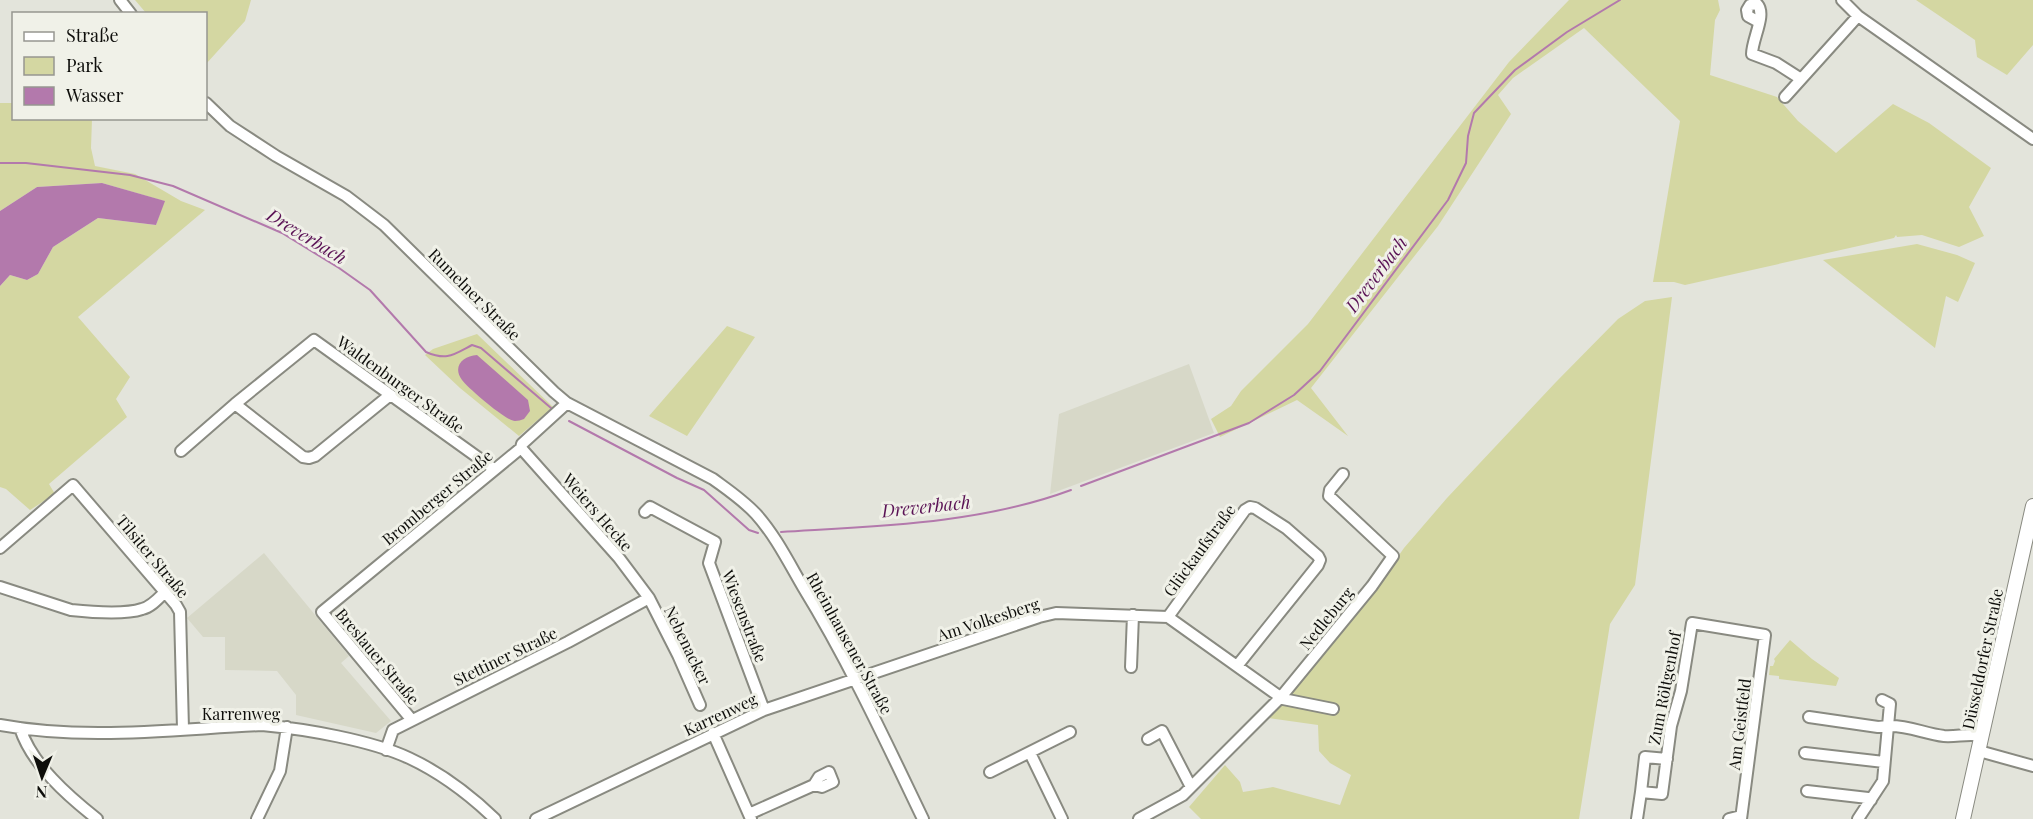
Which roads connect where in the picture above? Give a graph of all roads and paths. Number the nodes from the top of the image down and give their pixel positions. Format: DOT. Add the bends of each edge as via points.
graph roads {
  1 [pos="120,0"];
  2 [pos="1842,0"];
  3 [pos="129,12"];
  4 [pos="1858,16"];
  5 [pos="1759,22"];
  6 [pos="1801,79"];
  7 [pos="1785,97"];
  8 [pos="207,105"];
  9 [pos="2033,139"];
  10 [pos="390,395"];
  11 [pos="567,403"];
  12 [pos="235,404"];
  13 [pos="521,448"];
  14 [pos="182,451"];
  15 [pos="494,469"];
  16 [pos="1343,474"];
  17 [pos="732,492"];
  18 [pos="2033,509"];
  19 [pos="645,512"];
  20 [pos="0,548"];
  21 [pos="0,588"];
  22 [pos="165,592"];
  23 [pos="649,598"];
  24 [pos="322,612"];
  25 [pos="1133,615"];
  26 [pos="1168,617"];
  27 [pos="1765,634"];
  28 [pos="1237,666"];
  29 [pos="1131,667"];
  30 [pos="856,679"];
  31 [pos="1281,697"];
  32 [pos="1882,700"];
  33 [pos="700,705"];
  34 [pos="1333,709"];
  35 [pos="764,710"];
  36 [pos="1809,717"];
  37 [pos="411,719"];
  38 [pos="0,725"];
  39 [pos="1888,726"];
  40 [pos="287,727"];
  41 [pos="20,728"];
  42 [pos="183,729"];
  43 [pos="1070,732"];
  44 [pos="713,734"];
  45 [pos="1982,736"];
  46 [pos="1148,739"];
  47 [pos="386,750"];
  48 [pos="1979,751"];
  49 [pos="1030,753"];
  50 [pos="1805,753"];
  51 [pos="1666,759"];
  52 [pos="1884,762"];
  53 [pos="2033,766"];
  54 [pos="990,772"];
  55 [pos="814,785"];
  56 [pos="1191,788"];
  57 [pos="1807,791"];
  58 [pos="1641,792"];
  59 [pos="1871,800"];
  60 [pos="750,817"];
  61 [pos="261,818"];
  62 [pos="1741,818"];
  63 [pos="98,819"];
  64 [pos="495,819"];
  65 [pos="536,819"];
  66 [pos="923,819"];
  67 [pos="1062,819"];
  68 [pos="1139,819"];
  69 [pos="1637,819"];
  70 [pos="1730,819"];
  71 [pos="1858,819"];
  72 [pos="1963,819"];
  1 -- 3 [label="street"];
  2 -- 4 [label="street"];
  4 -- 6 [label="street"];
  4 -- 9 [label="street"];
  5 -- 6 [label="street" via="1752,54"];
  6 -- 7 [label="street"];
  8 -- 11 [label="street, Rumelner Straße" via="230,126 346,196 384,225"];
  10 -- 12 [label="street" via="309,458"];
  10 -- 12 [label="street, Waldenburger Straße" via="315,340"];
  10 -- 15 [label="street, Waldenburger Straße"];
  11 -- 13 [label="street, Bromberger Straße"];
  11 -- 17 [label="street, Rumelner Straße"];
  12 -- 14 [label="street, Waldenburger Straße"];
  13 -- 15 [label="street, Bromberger Straße"];
  13 -- 23 [label="street, Weiers Hecke" via="619,558"];
  15 -- 24 [label="street, Bromberger Straße"];
  16 -- 31 [label="street, Nedleburg" via="1329,496 1393,556"];
  17 -- 30 [label="street, Rheinhausener Straße" via="757,515 774,540"];
  18 -- 45 [label="main road, Düsseldorfer Straße"];
  19 -- 35 [label="street, Wiesenstraße" via="650,507 715,542 709,562"];
  20 -- 22 [label="street, Tilsiter Straße" via="73,485"];
  21 -- 22 [label="street" via="82,611 130,612 150,606"];
  22 -- 42 [label="street, Tilsiter Straße" via="180,612"];
  23 -- 33 [label="street, Nebenacker"];
  23 -- 37 [label="street, Stettiner Straße"];
  24 -- 37 [label="street, Breslauer Straße"];
  25 -- 26 [label="street, Am Volkesberg"];
  25 -- 29 [label="street"];
  25 -- 30 [label="street, Am Volkesberg" via="1072,613 1039,617"];
  26 -- 28 [label="street"];
  26 -- 28 [label="street, Glückaufstraße" via="1245,510 1255,508 1286,528 1320,560"];
  27 -- 51 [label="street, Zum Röltgenhof" via="1692,624"];
  27 -- 62 [label="street, Am Geistfeld"];
  28 -- 31 [label="street"];
  30 -- 35 [label="street, Karrenweg"];
  30 -- 66 [label="street, Rheinhausener Straße"];
  31 -- 34 [label="street"];
  31 -- 56 [label="street, Nedleburg"];
  32 -- 39 [label="street" via="1890,704"];
  35 -- 44 [label="street, Karrenweg"];
  36 -- 39 [label="street"];
  37 -- 47 [label="street, Stettiner Straße" via="393,730"];
  38 -- 41 [label="street, Karrenweg"];
  39 -- 45 [label="street" via="1945,736"];
  39 -- 52 [label="street"];
  40 -- 42 [label="street, Karrenweg"];
  40 -- 47 [label="street, Karrenweg"];
  40 -- 61 [label="street" via="280,771"];
  41 -- 42 [label="street, Karrenweg" via="89,733"];
  41 -- 63 [label="street" via="39,763"];
  43 -- 49 [label="street"];
  44 -- 60 [label="street"];
  44 -- 65 [label="street, Karrenweg"];
  45 -- 48 [label="main road, Düsseldorfer Straße"];
  46 -- 56 [label="street" via="1162,731"];
  47 -- 64 [label="street, Karrenweg" via="434,772 473,797"];
  48 -- 53 [label="street"];
  48 -- 72 [label="main road, Düsseldorfer Straße"];
  49 -- 54 [label="street"];
  49 -- 67 [label="street"];
  50 -- 52 [label="street"];
  51 -- 58 [label="street, Zum Röltgenhof" via="1662,794"];
  51 -- 58 [label="street, Zum Röltgenhof" via="1645,757"];
  52 -- 59 [label="street" via="1883,780"];
  55 -- 60 [label="street"];
  56 -- 68 [label="street, Nedleburg"];
  57 -- 59 [label="street"];
  58 -- 69 [label="street, Zum Röltgenhof"];
  59 -- 71 [label="street"];
  62 -- 70 [label="street, Am Geistfeld"];
}
